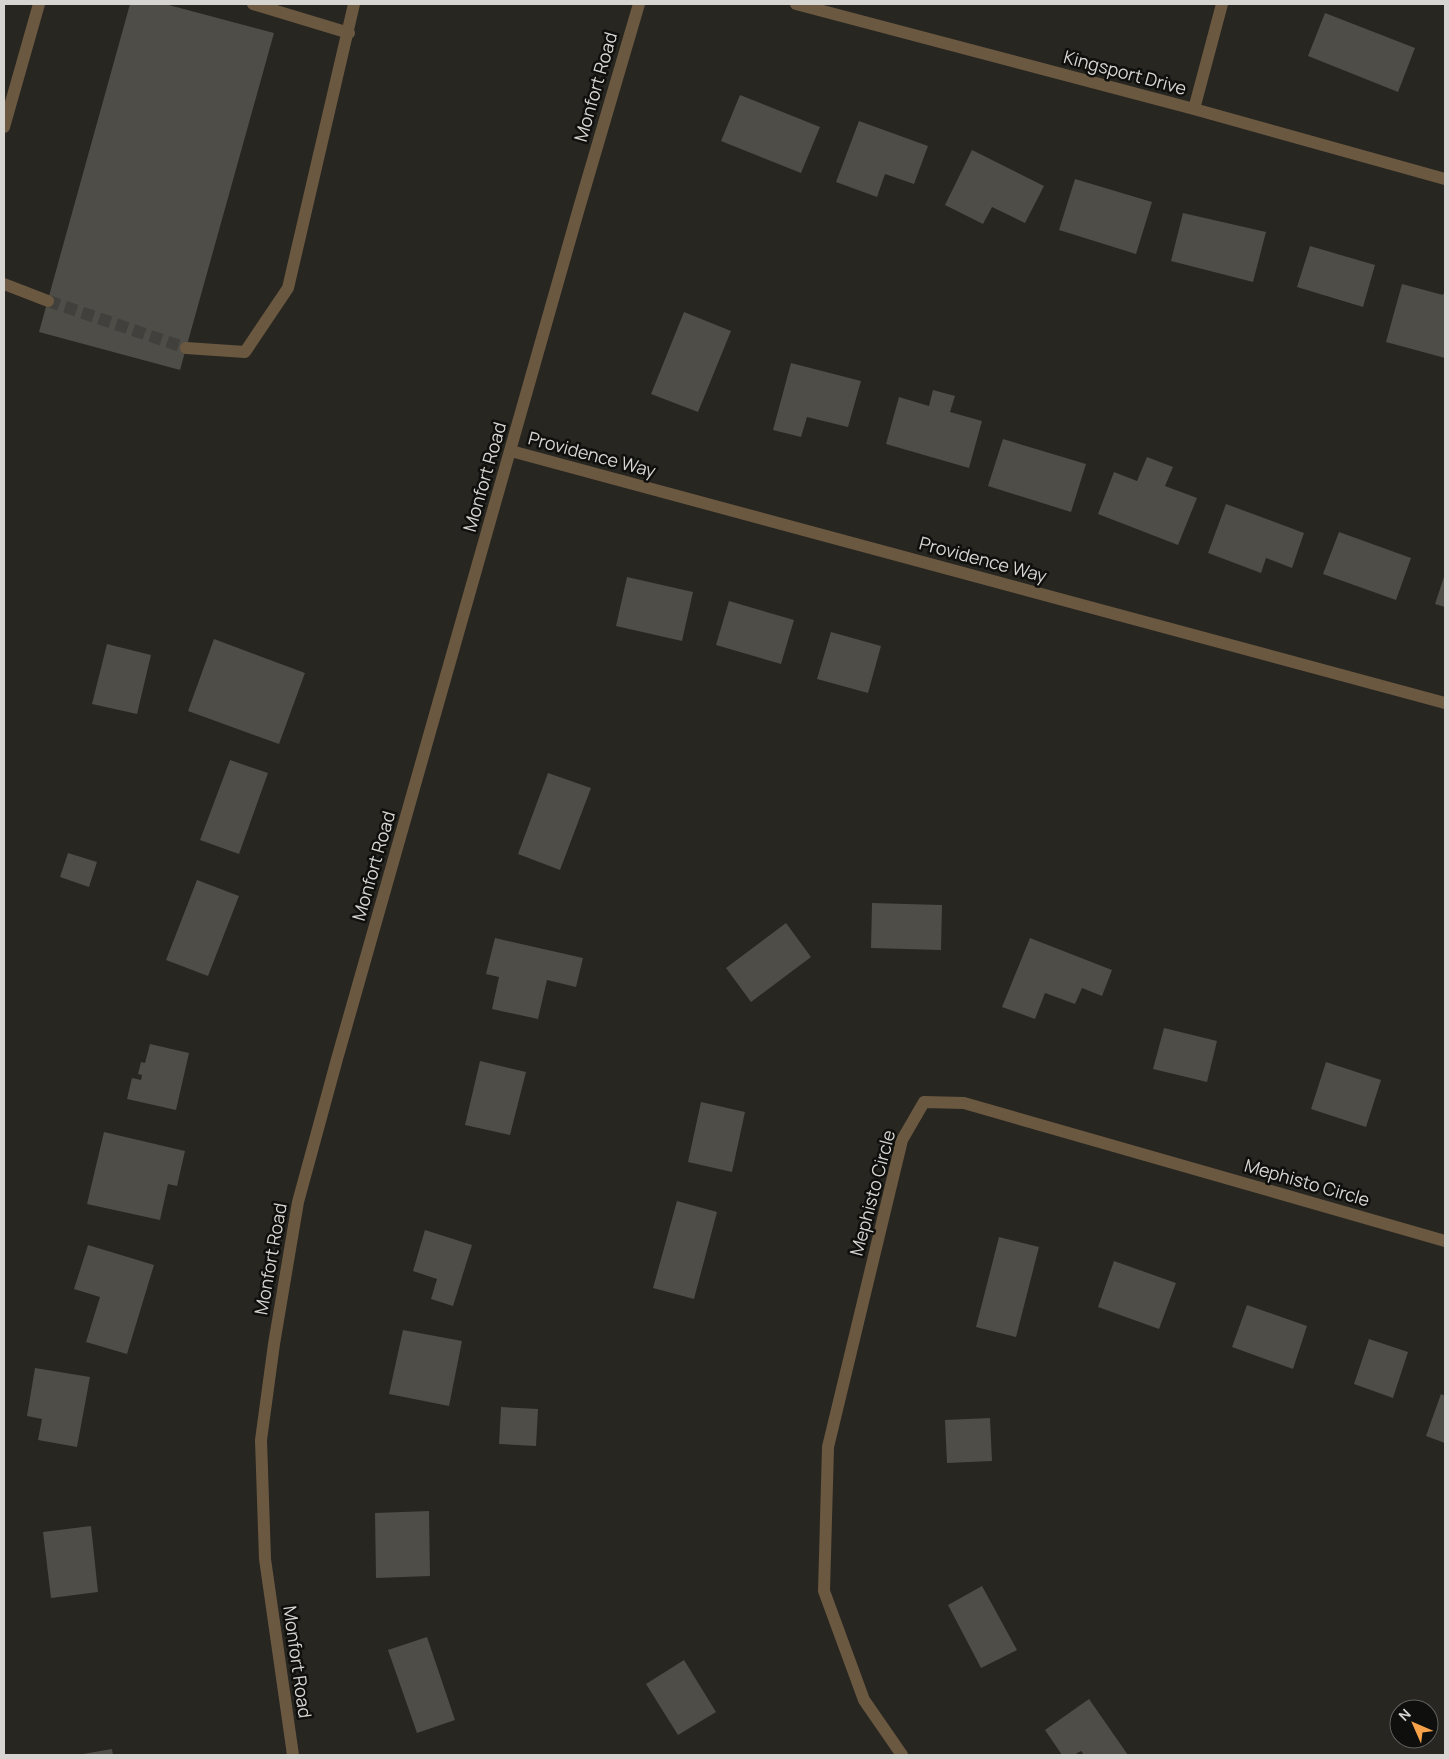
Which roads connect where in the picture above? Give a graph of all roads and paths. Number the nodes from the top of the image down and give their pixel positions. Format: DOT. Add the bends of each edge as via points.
graph roads {
  1 [pos="39,4"];
  2 [pos="253,4"];
  3 [pos="354,4"];
  4 [pos="639,4"];
  5 [pos="796,4"];
  6 [pos="1222,4"];
  7 [pos="349,33"];
  8 [pos="1194,109"];
  9 [pos="4,127"];
  10 [pos="1445,179"];
  11 [pos="4,284"];
  12 [pos="48,301"];
  13 [pos="186,348"];
  14 [pos="511,451"];
  15 [pos="1445,703"];
  16 [pos="1445,1241"];
  17 [pos="293,1755"];
  18 [pos="902,1755"];
  1 -- 9 [label="street"];
  2 -- 7 [label="street"];
  3 -- 7 [label="street"];
  4 -- 14 [label="street, Monfort Road"];
  5 -- 8 [label="street, Kingsport Drive"];
  6 -- 8 [label="street"];
  7 -- 13 [label="street" via="288,288 245,352"];
  8 -- 10 [label="street, Kingsport Drive"];
  11 -- 12 [label="street"];
  14 -- 15 [label="street, Providence Way"];
  14 -- 17 [label="street, Monfort Road" via="298,1202 274,1344 261,1440 265,1559"];
  16 -- 18 [label="street, Mephisto Circle" via="964,1102 924,1102 902,1140 828,1447 824,1591 864,1700"];
}
